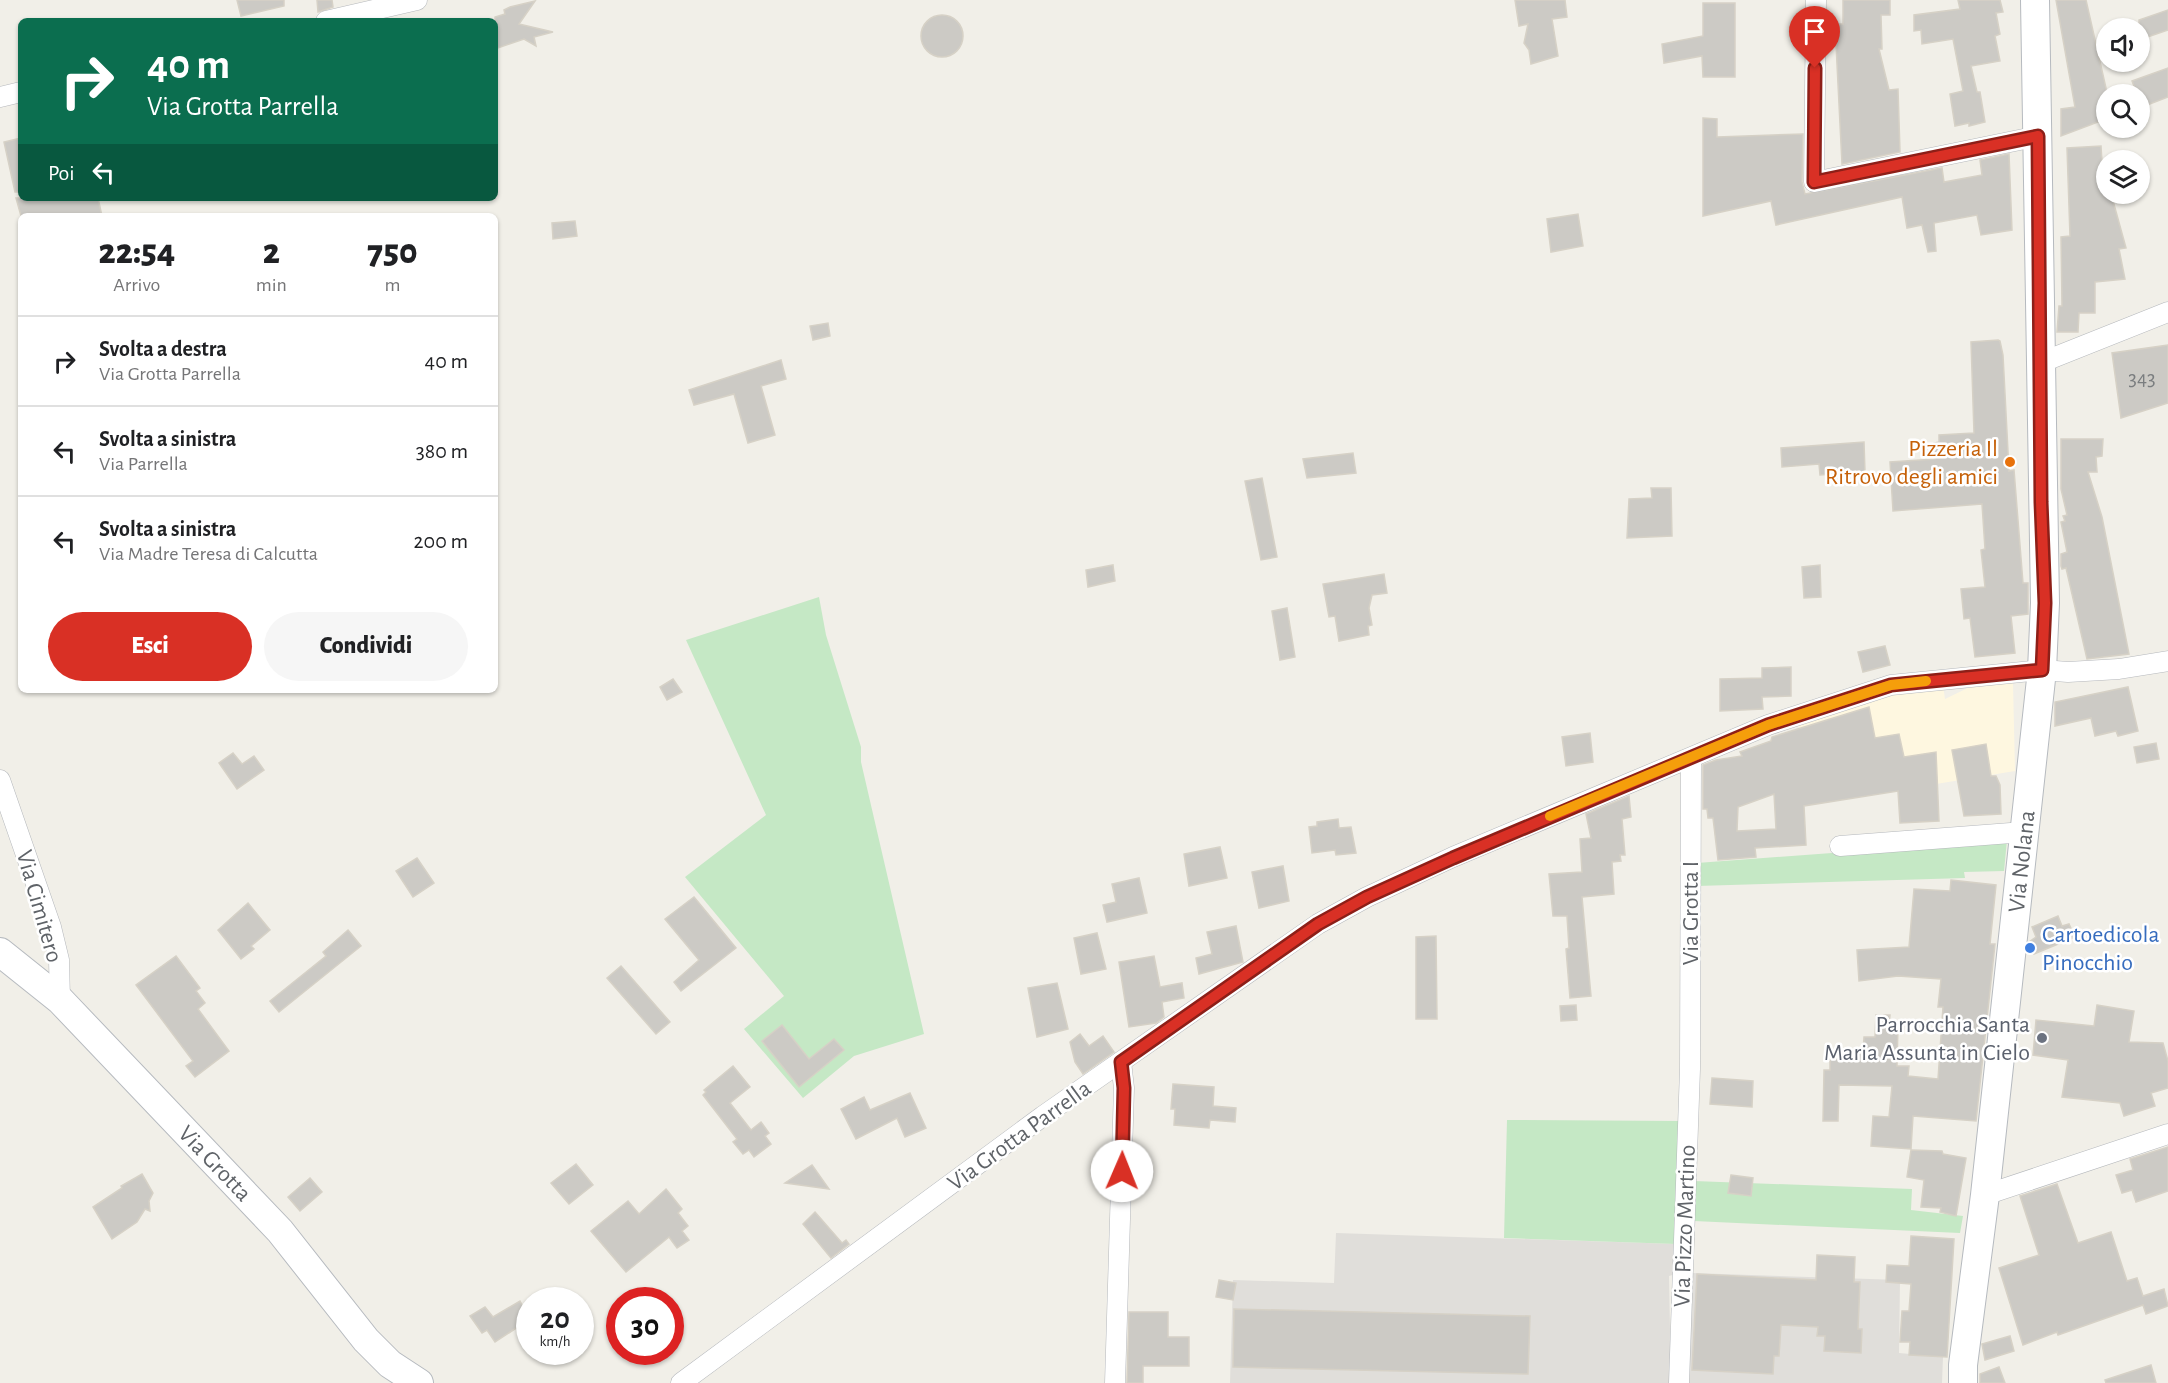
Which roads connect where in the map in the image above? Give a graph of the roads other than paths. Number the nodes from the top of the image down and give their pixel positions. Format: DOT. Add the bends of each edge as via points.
graph roads {
  1 [pos="417,0"];
  2 [pos="1816,0"];
  3 [pos="2035,0"];
  4 [pos="339,18"];
  5 [pos="18,93"];
  6 [pos="0,97"];
  7 [pos="2038,136"];
  8 [pos="2168,312"];
  9 [pos="2040,363"];
  10 [pos="2168,661"];
  11 [pos="2042,670"];
  12 [pos="1691,758"];
  13 [pos="0,780"];
  14 [pos="2024,832"];
  15 [pos="1840,846"];
  16 [pos="0,952"];
  17 [pos="60,1000"];
  18 [pos="1121,1062"];
  19 [pos="1690,1069"];
  20 [pos="2168,1134"];
  21 [pos="1985,1195"];
  22 [pos="419,1383"];
  23 [pos="681,1383"];
  24 [pos="1115,1383"];
  25 [pos="1679,1383"];
  26 [pos="1963,1383"];
  1 -- 4 [label="street"];
  2 -- 7 [label="street" via="1814,182"];
  3 -- 7 [label="street, Via Nolana"];
  5 -- 6 [label="street"];
  7 -- 9 [label="street, Via Nolana"];
  8 -- 9 [label="street"];
  9 -- 11 [label="street, Via Nolana" via="2045,603"];
  10 -- 11 [label="street, Via Grotta Parrella" via="2119,669"];
  11 -- 12 [label="street, Via Grotta Parrella" via="1891,685 1768,725"];
  11 -- 14 [label="street, Via Nolana"];
  12 -- 18 [label="street, Via Grotta Parrella" via="1367,897 1318,924"];
  12 -- 19 [label="street, Via Grotta I"];
  13 -- 17 [label="street, Via Cimitero" via="51,927 59,960"];
  14 -- 15 [label="street"];
  14 -- 21 [label="street, Via Nolana"];
  16 -- 17 [label="street, Via Grotta"];
  17 -- 22 [label="street, Via Grotta" via="280,1231 366,1340 390,1364"];
  18 -- 23 [label="street, Via Grotta Parrella"];
  18 -- 24 [label="street" via="1124,1099"];
  19 -- 25 [label="street, Via Pizzo Martino"];
  20 -- 21 [label="street"];
  21 -- 26 [label="street, Via Nolana"];
}
